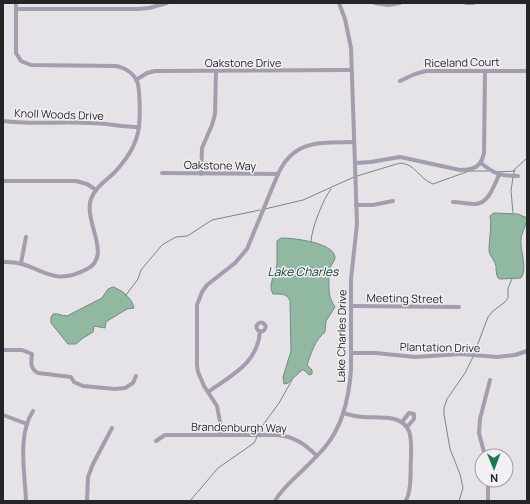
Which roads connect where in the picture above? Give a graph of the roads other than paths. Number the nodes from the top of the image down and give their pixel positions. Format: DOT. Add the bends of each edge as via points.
graph roads {
  1 [pos="16,3"];
  2 [pos="167,3"];
  3 [pos="375,3"];
  4 [pos="400,3"];
  5 [pos="466,3"];
  6 [pos="474,3"];
  7 [pos="340,4"];
  8 [pos="16,9"];
  9 [pos="351,70"];
  10 [pos="527,70"];
  11 [pos="216,71"];
  12 [pos="484,71"];
  13 [pos="136,80"];
  14 [pos="400,81"];
  15 [pos="3,121"];
  16 [pos="139,127"];
  17 [pos="354,142"];
  18 [pos="355,163"];
  19 [pos="481,164"];
  20 [pos="162,173"];
  21 [pos="202,174"];
  22 [pos="278,174"];
  23 [pos="499,175"];
  24 [pos="518,176"];
  25 [pos="3,182"];
  26 [pos="96,190"];
  27 [pos="393,201"];
  28 [pos="453,202"];
  29 [pos="356,205"];
  30 [pos="26,237"];
  31 [pos="3,262"];
  32 [pos="21,263"];
  33 [pos="351,306"];
  34 [pos="459,307"];
  35 [pos="260,331"];
  36 [pos="3,350"];
  37 [pos="527,351"];
  38 [pos="351,353"];
  39 [pos="136,376"];
  40 [pos="490,380"];
  41 [pos="208,392"];
  42 [pos="33,411"];
  43 [pos="343,413"];
  44 [pos="3,414"];
  45 [pos="402,422"];
  46 [pos="26,424"];
  47 [pos="407,427"];
  48 [pos="112,428"];
  49 [pos="220,435"];
  50 [pos="156,441"];
  51 [pos="483,448"];
  52 [pos="317,456"];
  53 [pos="488,488"];
  54 [pos="26,501"];
  55 [pos="87,501"];
  56 [pos="275,501"];
  57 [pos="406,501"];
  58 [pos="488,501"];
  1 -- 8 [label="street"];
  2 -- 8 [label="street" via="136,9"];
  3 -- 4 [label="street"];
  5 -- 6 [label="street"];
  7 -- 9 [label="street, Lake Charles Drive" via="349,35"];
  8 -- 13 [label="street" via="16,52 24,63 116,66 128,70"];
  9 -- 11 [label="street, Oakstone Drive"];
  9 -- 17 [label="street, Lake Charles Drive"];
  10 -- 12 [label="street, Riceland Court"];
  11 -- 13 [label="street, Oakstone Drive" via="155,71"];
  11 -- 21 [label="street" via="215,114 202,148"];
  12 -- 14 [label="street, Riceland Court" via="426,71"];
  12 -- 19 [label="street" via="485,140"];
  13 -- 16 [label="street" via="139,90"];
  15 -- 16 [label="street, Knoll Woods Drive"];
  16 -- 26 [label="street" via="134,144 123,161"];
  17 -- 18 [label="street, Lake Charles Drive"];
  17 -- 22 [label="street" via="303,146 294,151"];
  18 -- 19 [label="street" via="400,157 467,170"];
  18 -- 29 [label="street, Lake Charles Drive"];
  19 -- 23 [label="street"];
  20 -- 21 [label="street, Oakstone Way"];
  21 -- 22 [label="street, Oakstone Way"];
  22 -- 41 [label="street" via="247,249 207,285 198,300 197,366 200,380"];
  23 -- 24 [label="street"];
  23 -- 28 [label="street" via="482,202"];
  25 -- 26 [label="street" via="76,181"];
  26 -- 32 [label="street" via="90,208 98,251 92,266 72,276 60,278"];
  27 -- 29 [label="street"];
  29 -- 33 [label="street, Lake Charles Drive" via="356,236 350,279"];
  30 -- 32 [label="street"];
  31 -- 32 [label="street"];
  33 -- 34 [label="street, Meeting Street"];
  33 -- 38 [label="street, Lake Charles Drive"];
  35 -- 41 [label="street" via="258,347 250,360"];
  36 -- 39 [label="street" via="22,350 32,354 34,371 71,377 82,386 120,389 133,383"];
  37 -- 38 [label="street, Plantation Drive" via="497,357 461,354 415,357"];
  38 -- 43 [label="street, Lake Charles Drive" via="350,383"];
  40 -- 51 [label="street" via="480,419 479,433"];
  41 -- 49 [label="street" via="218,412"];
  42 -- 46 [label="street"];
  43 -- 45 [label="street" via="363,417 394,418"];
  43 -- 52 [label="street, Lake Charles Drive" via="333,436"];
  44 -- 46 [label="street"];
  45 -- 47 [label="street"];
  45 -- 47 [label="street" via="409,413 414,414 414,419"];
  46 -- 54 [label="street" via="23,446"];
  47 -- 57 [label="street" via="410,437 410,479"];
  48 -- 55 [label="street" via="88,477"];
  49 -- 50 [label="street, Brandenburgh Way" via="165,435"];
  49 -- 52 [label="street, Brandenburgh Way" via="287,436 302,442"];
  52 -- 56 [label="street, Lake Charles Drive" via="281,491"];
  53 -- 58 [label="street"];
}
